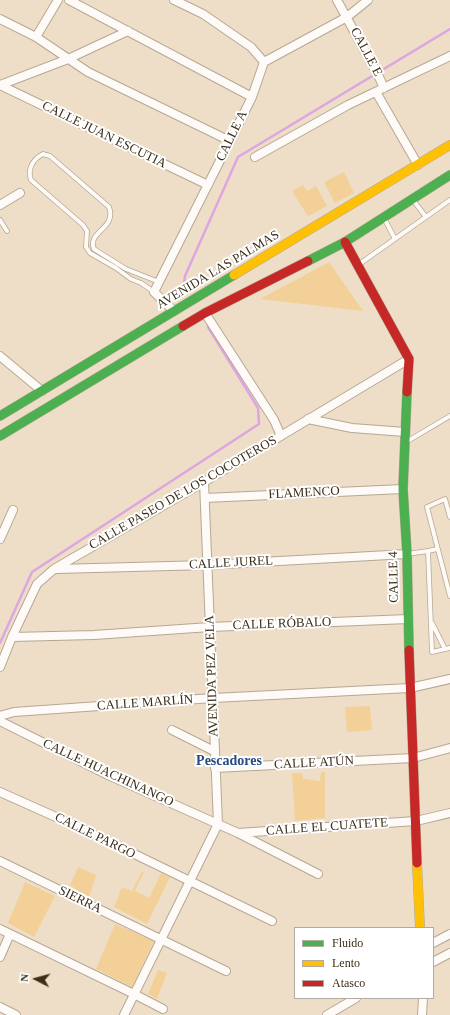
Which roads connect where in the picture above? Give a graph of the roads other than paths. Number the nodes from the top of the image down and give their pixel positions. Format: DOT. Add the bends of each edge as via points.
graph roads {
  1 [pos="58,0"];
  2 [pos="68,0"];
  3 [pos="174,0"];
  4 [pos="337,0"];
  5 [pos="368,0"];
  6 [pos="347,16"];
  7 [pos="0,19"];
  8 [pos="128,31"];
  9 [pos="36,37"];
  10 [pos="450,56"];
  11 [pos="68,60"];
  12 [pos="264,62"];
  13 [pos="0,85"];
  14 [pos="384,88"];
  15 [pos="376,92"];
  16 [pos="252,97"];
  17 [pos="230,141"];
  18 [pos="450,145"];
  19 [pos="255,157"];
  20 [pos="418,165"];
  21 [pos="450,175"];
  22 [pos="208,185"];
  23 [pos="20,193"];
  24 [pos="413,199"];
  25 [pos="450,200"];
  26 [pos="0,205"];
  27 [pos="426,217"];
  28 [pos="383,218"];
  29 [pos="0,220"];
  30 [pos="7,231"];
  31 [pos="395,239"];
  32 [pos="345,242"];
  33 [pos="357,265"];
  34 [pos="159,282"];
  35 [pos="154,292"];
  36 [pos="174,311"];
  37 [pos="205,313"];
  38 [pos="0,356"];
  39 [pos="409,359"];
  40 [pos="42,391"];
  41 [pos="0,416"];
  42 [pos="450,416"];
  43 [pos="308,419"];
  44 [pos="405,432"];
  45 [pos="0,436"];
  46 [pos="281,436"];
  47 [pos="404,443"];
  48 [pos="204,482"];
  49 [pos="403,489"];
  50 [pos="205,498"];
  51 [pos="13,510"];
  52 [pos="450,517"];
  53 [pos="0,540"];
  54 [pos="437,549"];
  55 [pos="428,551"];
  56 [pos="407,554"];
  57 [pos="207,565"];
  58 [pos="54,569"];
  59 [pos="448,581"];
  60 [pos="450,596"];
  61 [pos="408,619"];
  62 [pos="431,622"];
  63 [pos="210,627"];
  64 [pos="12,637"];
  65 [pos="450,648"];
  66 [pos="445,649"];
  67 [pos="0,667"];
  68 [pos="450,679"];
  69 [pos="410,688"];
  70 [pos="213,698"];
  71 [pos="0,716"];
  72 [pos="0,721"];
  73 [pos="172,730"];
  74 [pos="450,748"];
  75 [pos="214,750"];
  76 [pos="413,758"];
  77 [pos="215,768"];
  78 [pos="0,792"];
  79 [pos="450,813"];
  80 [pos="416,821"];
  81 [pos="218,824"];
  82 [pos="238,833"];
  83 [pos="0,861"];
  84 [pos="318,874"];
  85 [pos="189,882"];
  86 [pos="272,921"];
  87 [pos="420,927"];
  88 [pos="0,929"];
  89 [pos="10,934"];
  90 [pos="450,934"];
  91 [pos="161,939"];
  92 [pos="434,942"];
  93 [pos="450,953"];
  94 [pos="0,956"];
  95 [pos="434,961"];
  96 [pos="226,971"];
  97 [pos="134,994"];
  98 [pos="354,999"];
  99 [pos="423,999"];
  100 [pos="0,1007"];
  101 [pos="163,1009"];
  102 [pos="16,1015"];
  103 [pos="124,1015"];
  104 [pos="327,1015"];
  105 [pos="422,1015"];
  1 -- 9 [label="street"];
  2 -- 8 [label="street"];
  3 -- 12 [label="street" via="203,14 251,47"];
  4 -- 6 [label="street, CALLE E"];
  5 -- 6 [label="street"];
  6 -- 12 [label="street"];
  6 -- 14 [label="street, CALLE E"];
  7 -- 9 [label="street"];
  8 -- 11 [label="street"];
  8 -- 16 [label="street"];
  9 -- 11 [label="street"];
  10 -- 14 [label="street"];
  11 -- 13 [label="street"];
  11 -- 17 [label="street"];
  12 -- 16 [label="street, CALLE A"];
  13 -- 22 [label="street, CALLE JUAN ESCUTIA"];
  14 -- 15 [label="street"];
  15 -- 19 [label="street"];
  15 -- 20 [label="street"];
  16 -- 17 [label="street, CALLE A"];
  17 -- 22 [label="street, CALLE A"];
  18 -- 20 [label="main road, AVENIDA LAS PALMAS"];
  20 -- 36 [label="main road, AVENIDA LAS PALMAS"];
  21 -- 24 [label="main road"];
  22 -- 34 [label="street, CALLE A"];
  23 -- 26 [label="street"];
  24 -- 27 [label="lane"];
  24 -- 28 [label="main road"];
  25 -- 27 [label="lane"];
  27 -- 31 [label="lane"];
  28 -- 31 [label="lane"];
  28 -- 32 [label="main road"];
  29 -- 30 [label="lane"];
  31 -- 33 [label="lane"];
  32 -- 33 [label="main road"];
  32 -- 37 [label="main road"];
  33 -- 39 [label="main road"];
  34 -- 35 [label="street, CALLE A"];
  34 -- 35 [label="lane" via="126,269 94,249 94,238 110,220 112,214 109,207 50,156 43,154 37,157 30,169 31,180 84,225 86,247 90,253"];
  35 -- 36 [label="street"];
  36 -- 40 [label="main road, AVENIDA LAS PALMAS"];
  37 -- 45 [label="main road"];
  37 -- 46 [label="street" via="274,420"];
  38 -- 40 [label="street"];
  39 -- 43 [label="street, CALLE PASEO DE LOS COCOTEROS"];
  39 -- 44 [label="main road, CALLE 4"];
  40 -- 41 [label="main road, AVENIDA LAS PALMAS"];
  42 -- 47 [label="lane"];
  43 -- 44 [label="street" via="352,428"];
  43 -- 46 [label="street, CALLE PASEO DE LOS COCOTEROS"];
  44 -- 47 [label="main road, CALLE 4"];
  46 -- 48 [label="street, CALLE PASEO DE LOS COCOTEROS"];
  47 -- 49 [label="main road, CALLE 4"];
  48 -- 50 [label="street, AVENIDA PEZ VELA"];
  48 -- 58 [label="street, CALLE PASEO DE LOS COCOTEROS"];
  49 -- 50 [label="street, FLAMENCO"];
  49 -- 56 [label="main road, CALLE 4"];
  50 -- 57 [label="street, AVENIDA PEZ VELA"];
  51 -- 53 [label="street"];
  52 -- 54 [label="lane" via="444,499 427,507"];
  54 -- 55 [label="lane"];
  54 -- 59 [label="lane"];
  55 -- 56 [label="lane"];
  55 -- 62 [label="lane"];
  56 -- 57 [label="street, CALLE JUREL"];
  56 -- 61 [label="main road, CALLE 4"];
  57 -- 58 [label="street, CALLE JUREL"];
  57 -- 63 [label="street, AVENIDA PEZ VELA"];
  58 -- 64 [label="street, CALLE PASEO DE LOS COCOTEROS" via="37,584"];
  59 -- 60 [label="lane"];
  61 -- 63 [label="street, CALLE RÓBALO"];
  61 -- 69 [label="main road, CALLE 4"];
  62 -- 66 [label="lane"];
  62 -- 66 [label="lane" via="432,652"];
  63 -- 64 [label="street, CALLE RÓBALO" via="94,635"];
  63 -- 70 [label="street, AVENIDA PEZ VELA"];
  64 -- 67 [label="street, CALLE PASEO DE LOS COCOTEROS"];
  65 -- 66 [label="lane"];
  68 -- 69 [label="street, CALLE MARLÍN"];
  69 -- 70 [label="street, CALLE MARLÍN"];
  69 -- 76 [label="main road, CALLE 4"];
  70 -- 71 [label="street, CALLE MARLÍN" via="14,712"];
  70 -- 75 [label="street, AVENIDA PEZ VELA"];
  72 -- 81 [label="street, CALLE HUACHINANGO" via="108,775"];
  73 -- 75 [label="street"];
  74 -- 76 [label="street, CALLE ATÚN"];
  75 -- 77 [label="street, AVENIDA PEZ VELA"];
  76 -- 77 [label="street, CALLE ATÚN"];
  76 -- 80 [label="main road, CALLE 4"];
  77 -- 81 [label="street, AVENIDA PEZ VELA"];
  78 -- 85 [label="street, CALLE PARGO" via="85,830"];
  79 -- 80 [label="street, CALLE EL CUATETE"];
  80 -- 82 [label="street, CALLE EL CUATETE"];
  80 -- 87 [label="main road, CALLE 4"];
  81 -- 82 [label="street, CALLE HUACHINANGO"];
  81 -- 85 [label="street, AVENIDA PEZ VELA"];
  82 -- 84 [label="street, CALLE HUACHINANGO"];
  83 -- 91 [label="street, SIERRA"];
  85 -- 86 [label="street, CALLE PARGO"];
  85 -- 91 [label="street, AVENIDA PEZ VELA"];
  88 -- 89 [label="street"];
  89 -- 94 [label="street"];
  89 -- 97 [label="street"];
  90 -- 92 [label="street"];
  91 -- 96 [label="street, SIERRA"];
  91 -- 97 [label="street, AVENIDA PEZ VELA"];
  93 -- 95 [label="street"];
  97 -- 101 [label="street"];
  97 -- 103 [label="street, AVENIDA PEZ VELA"];
  98 -- 104 [label="street"];
  99 -- 105 [label="street"];
  100 -- 102 [label="street"];
}
